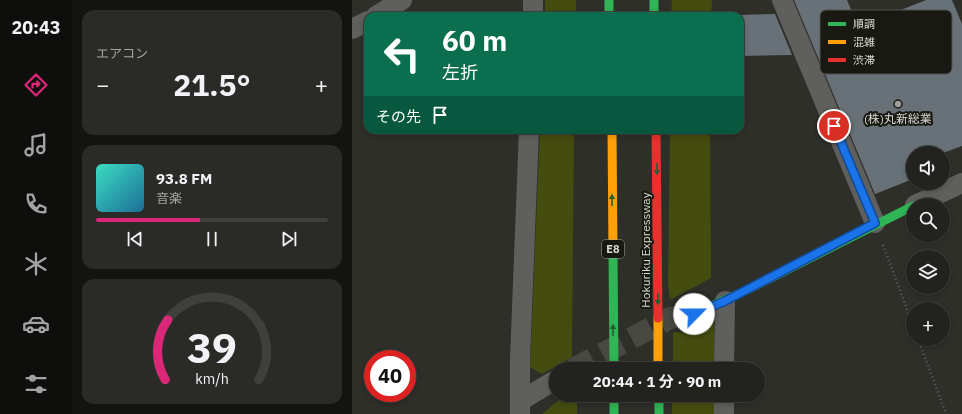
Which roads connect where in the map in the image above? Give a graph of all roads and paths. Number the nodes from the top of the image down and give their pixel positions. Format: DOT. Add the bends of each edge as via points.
graph roads {
  1 [pos="402,0"];
  2 [pos="533,0"];
  3 [pos="609,0"];
  4 [pos="654,0"];
  5 [pos="782,0"];
  6 [pos="382,12"];
  7 [pos="533,12"];
  8 [pos="609,12"];
  9 [pos="654,12"];
  10 [pos="364,23"];
  11 [pos="352,29"];
  12 [pos="529,134"];
  13 [pos="612,134"];
  14 [pos="656,134"];
  15 [pos="962,183"];
  16 [pos="929,198"];
  17 [pos="906,209"];
  18 [pos="875,223"];
  19 [pos="725,301"];
  20 [pos="906,307"];
  21 [pos="694,314"];
  22 [pos="921,346"];
  23 [pos="614,362"];
  24 [pos="658,362"];
  25 [pos="724,362"];
  26 [pos="549,384"];
  27 [pos="614,402"];
  28 [pos="659,402"];
  29 [pos="724,402"];
  30 [pos="520,408"];
  31 [pos="614,414"];
  32 [pos="658,414"];
  33 [pos="724,414"];
  34 [pos="946,414"];
  1 -- 6 [label="street"];
  2 -- 7 [label="street"];
  3 -- 8 [label="main road"];
  4 -- 9 [label="main road"];
  5 -- 18 [label="street"];
  10 -- 11 [label="street"];
  12 -- 30 [label="street"];
  23 -- 13 [label="main road, E8, one-way"];
  14 -- 24 [label="main road, Hokuriku Expressway, one-way"];
  15 -- 16 [label="street"];
  17 -- 18 [label="main road"];
  18 -- 19 [label="main road"];
  18 -- 20 [label="path"];
  19 -- 21 [label="main road"];
  19 -- 25 [label="street"];
  22 -- 34 [label="path"];
  26 -- 30 [label="street"];
  27 -- 31 [label="main road"];
  28 -- 32 [label="main road"];
  29 -- 33 [label="street"];
}
